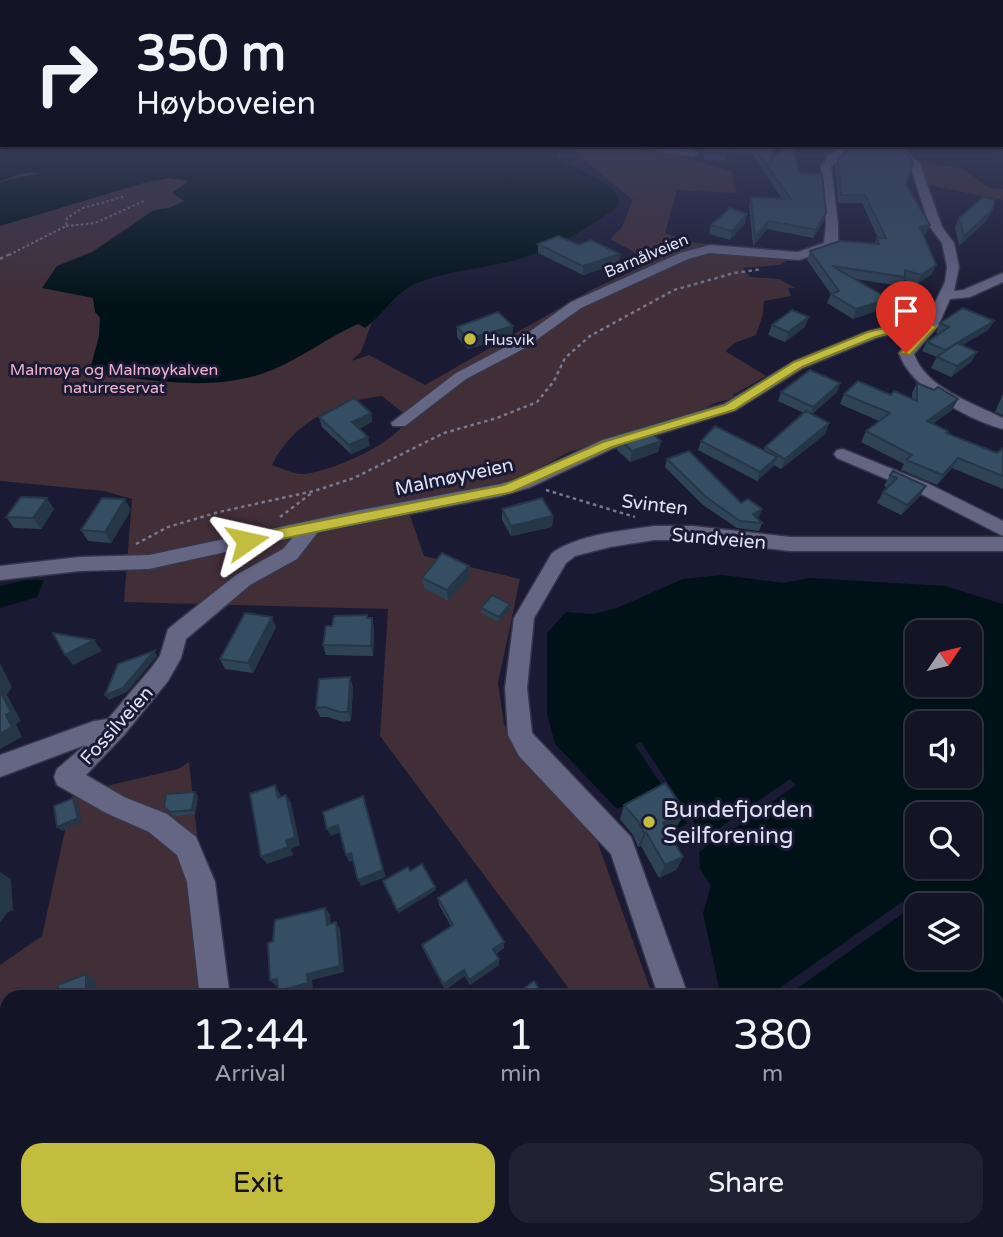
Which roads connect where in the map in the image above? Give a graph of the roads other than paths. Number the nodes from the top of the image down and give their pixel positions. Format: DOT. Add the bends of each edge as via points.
graph roads {
  1 [pos="828,192"];
  2 [pos="924,192"];
  3 [pos="1003,277"];
  4 [pos="946,295"];
  5 [pos="932,326"];
  6 [pos="399,423"];
  7 [pos="1003,424"];
  8 [pos="843,454"];
  9 [pos="311,527"];
  10 [pos="1003,529"];
  11 [pos="1003,544"];
  12 [pos="0,573"];
  13 [pos="116,728"];
  14 [pos="0,766"];
  15 [pos="214,990"];
  16 [pos="671,990"];
  1 -- 6 [label="street, Barnålveien" via="829,245 794,256 710,249 684,256 576,305 520,345 468,372"];
  2 -- 4 [label="street" via="936,227 948,243 953,267"];
  3 -- 4 [label="street" via="965,294"];
  4 -- 5 [label="street"];
  5 -- 7 [label="street" via="906,353 909,364 935,388"];
  5 -- 9 [label="street, Malmøyveien" via="913,324 871,334 798,365 730,407 608,444 507,488"];
  8 -- 10 [label="street"];
  9 -- 12 [label="street, Malmøyveien" via="149,562"];
  9 -- 13 [label="street, Fossilveien" via="289,554 243,580 176,635 160,674"];
  11 -- 16 [label="street, Sundveien" via="790,544 654,533 588,544 559,558 524,618 516,688 520,735 622,846"];
  13 -- 14 [label="street" via="94,731"];
  13 -- 15 [label="street, Fossilveien" via="66,777 115,806 158,823 187,846 201,882"];
}
